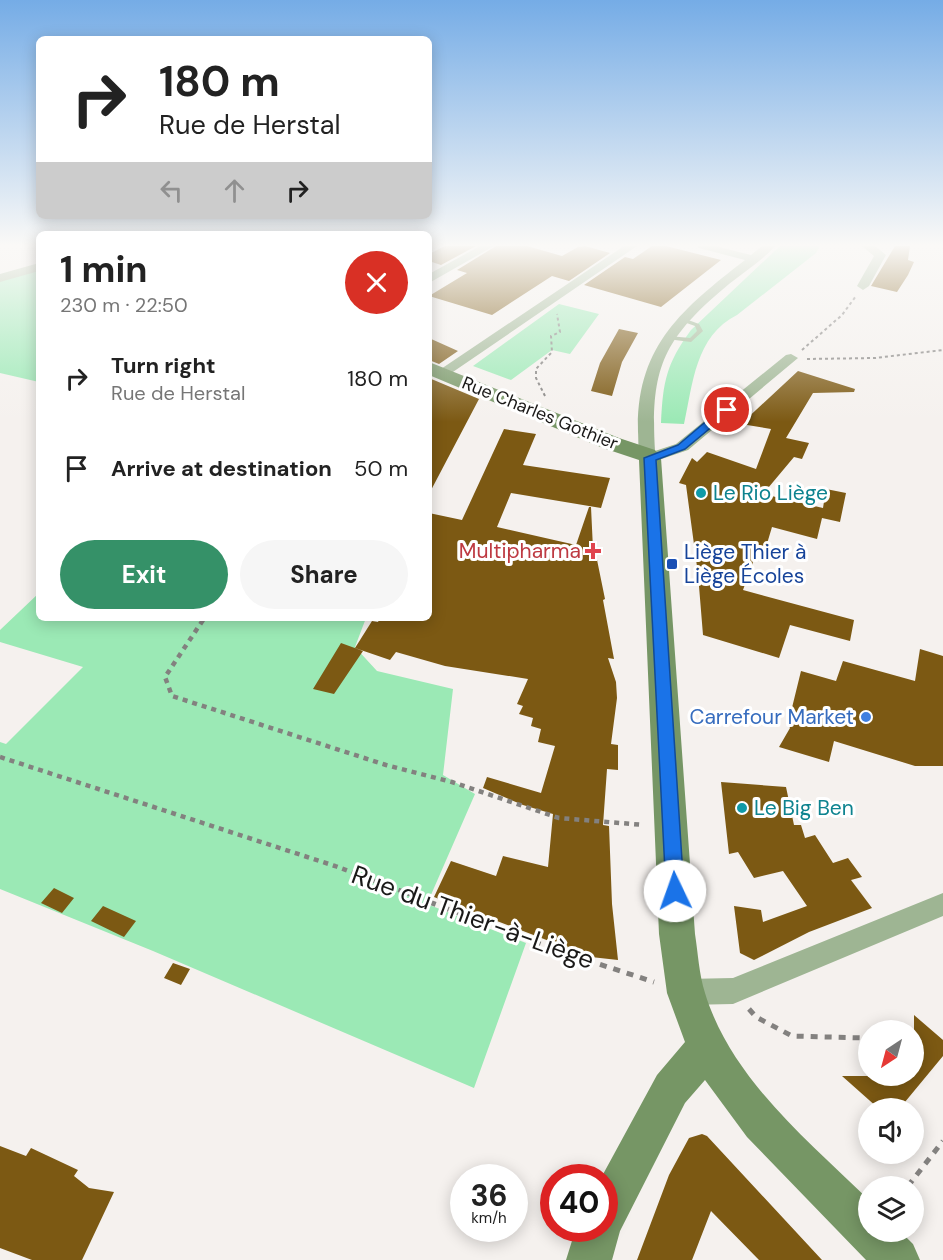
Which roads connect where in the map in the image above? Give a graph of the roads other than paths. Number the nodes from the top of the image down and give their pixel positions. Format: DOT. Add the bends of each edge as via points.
graph roads {
  1 [pos="543,305"];
  2 [pos="701,305"];
  3 [pos="683,320"];
  4 [pos="669,338"];
  5 [pos="791,358"];
  6 [pos="435,371"];
  7 [pos="648,457"];
  8 [pos="943,904"];
  9 [pos="686,992"];
  10 [pos="707,1046"];
  11 [pos="618,1190"];
  12 [pos="858,1220"];
  13 [pos="595,1242"];
  14 [pos="880,1242"];
  15 [pos="589,1260"];
  16 [pos="897,1260"];
  1 -- 6 [label="street"];
  2 -- 3 [label="street"];
  3 -- 4 [label="street"];
  3 -- 4 [label="lane" via="697,325 700,331 691,340"];
  4 -- 7 [label="street" via="657,357 648,387"];
  5 -- 7 [label="street" via="682,447"];
  6 -- 7 [label="street, Rue Charles Gothier"];
  7 -- 9 [label="street" via="678,934"];
  8 -- 9 [label="street" via="733,991"];
  9 -- 10 [label="street"];
  10 -- 11 [label="street" via="671,1089"];
  10 -- 12 [label="street" via="751,1111"];
  13 -- 15 [label="street"];
  14 -- 16 [label="street"];
}
